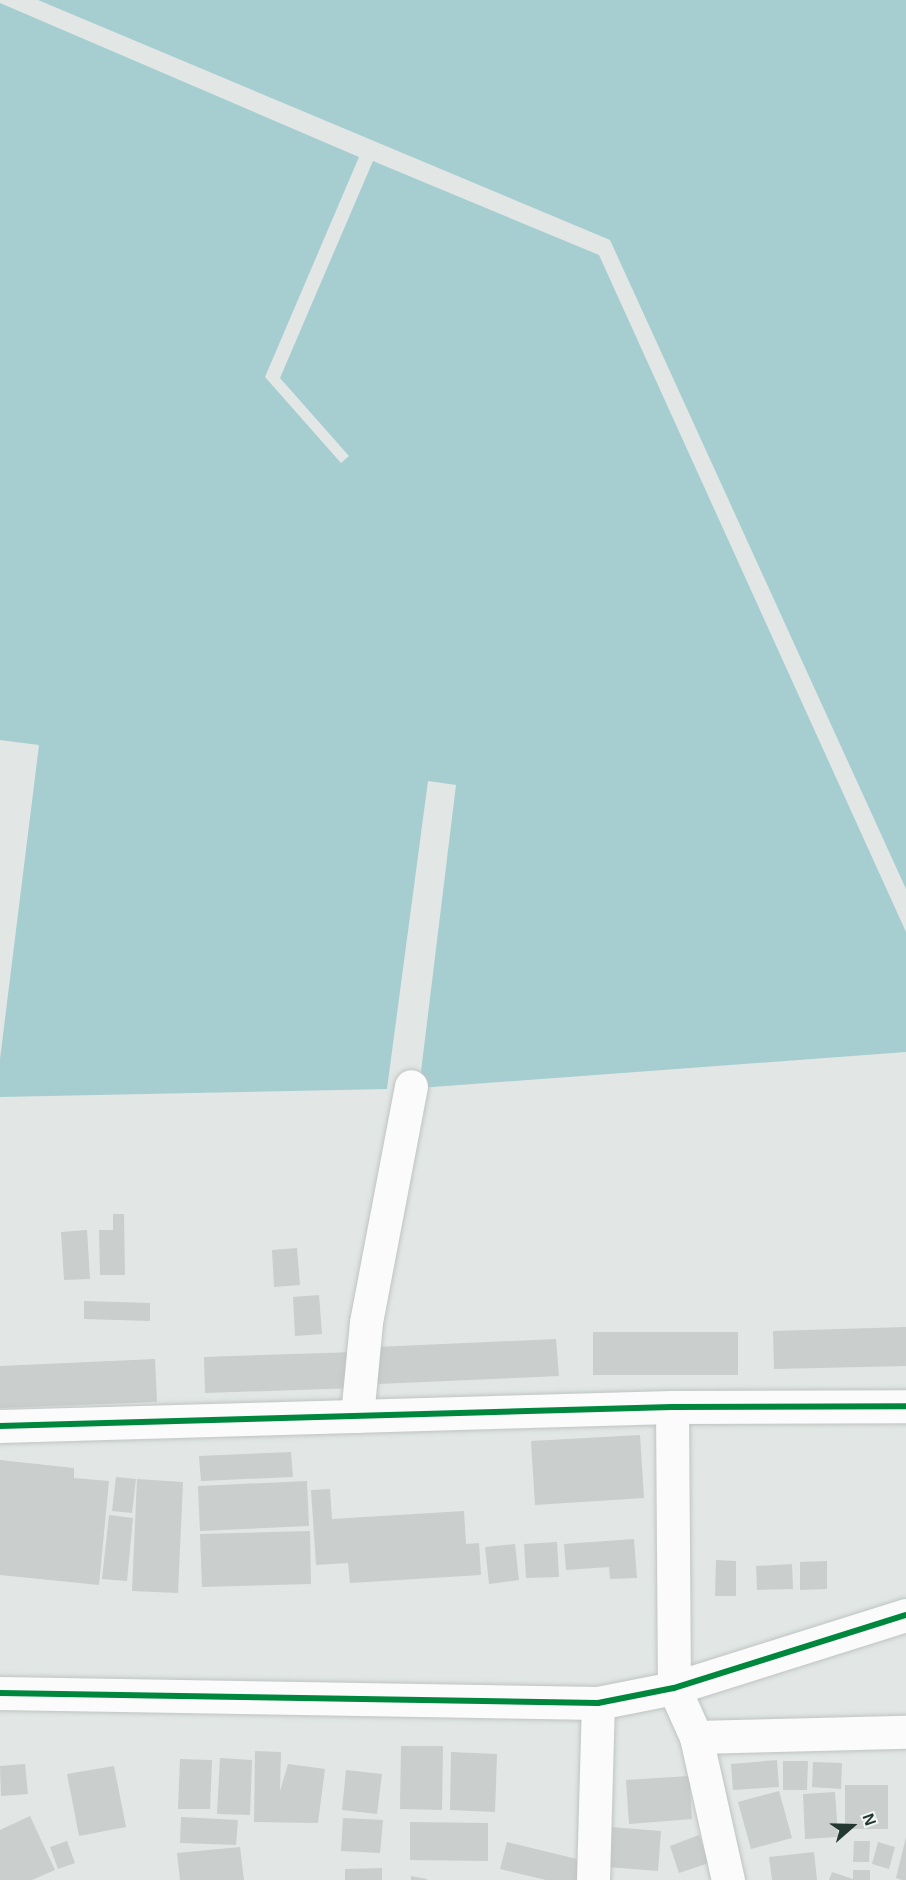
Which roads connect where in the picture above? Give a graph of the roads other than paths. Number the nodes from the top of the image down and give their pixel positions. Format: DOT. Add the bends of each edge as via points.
graph roads {
  1 [pos="411,1086"];
  2 [pos="906,1406"];
  3 [pos="672,1407"];
  4 [pos="357,1416"];
  5 [pos="0,1426"];
  6 [pos="906,1615"];
  7 [pos="674,1688"];
  8 [pos="0,1693"];
  9 [pos="597,1703"];
  10 [pos="906,1732"];
  11 [pos="696,1737"];
  12 [pos="593,1880"];
  13 [pos="728,1880"];
  1 -- 4 [label="street" via="366,1322"];
  2 -- 3 [label="street"];
  3 -- 4 [label="street"];
  3 -- 7 [label="street"];
  4 -- 5 [label="street"];
  6 -- 7 [label="street"];
  7 -- 9 [label="street"];
  7 -- 11 [label="street"];
  8 -- 9 [label="street"];
  9 -- 12 [label="street"];
  10 -- 11 [label="street"];
  11 -- 13 [label="street"];
}
